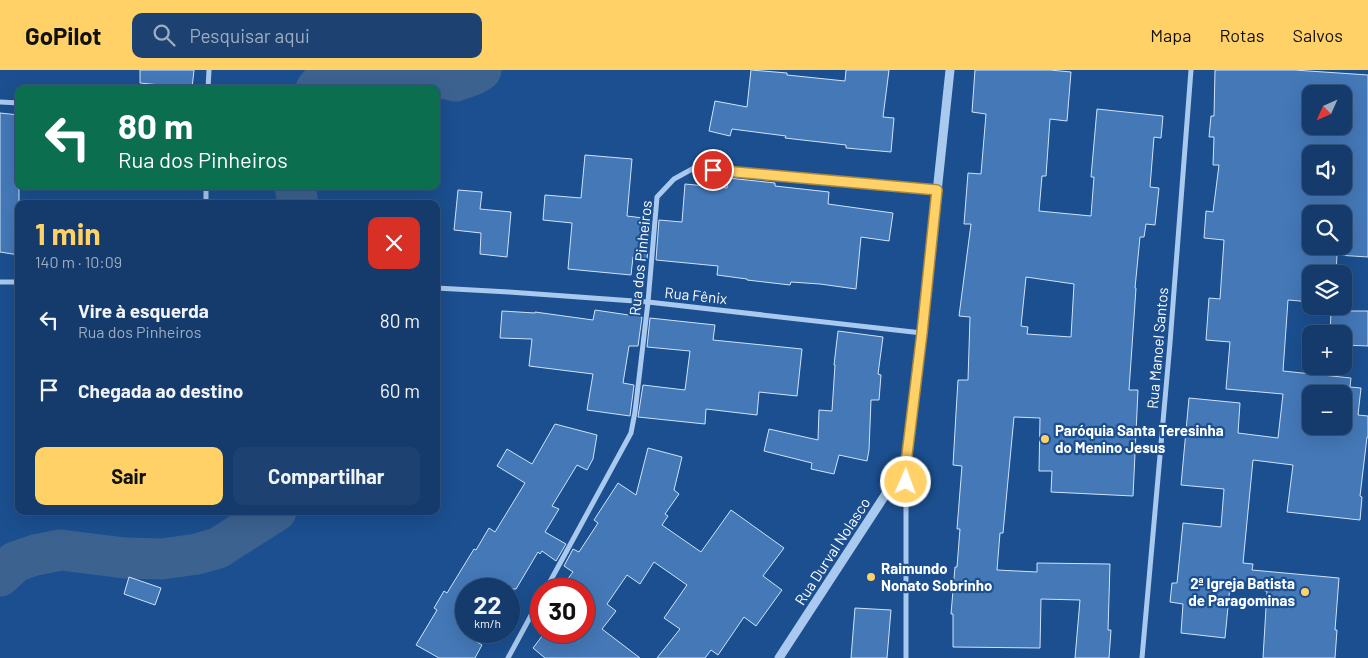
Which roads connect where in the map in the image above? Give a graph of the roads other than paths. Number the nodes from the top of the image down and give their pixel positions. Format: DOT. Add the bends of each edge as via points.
graph roads {
  1 [pos="209,70"];
  2 [pos="950,70"];
  3 [pos="1192,70"];
  4 [pos="208,85"];
  5 [pos="0,102"];
  6 [pos="15,103"];
  7 [pos="937,190"];
  8 [pos="0,282"];
  9 [pos="15,282"];
  10 [pos="440,288"];
  11 [pos="648,302"];
  12 [pos="922,333"];
  13 [pos="906,463"];
  14 [pos="552,578"];
  15 [pos="530,617"];
  16 [pos="508,658"];
  17 [pos="779,658"];
  18 [pos="906,658"];
  19 [pos="1142,658"];
  1 -- 4 [label="street"];
  2 -- 7 [label="street, Rua Durval Nolasco"];
  3 -- 19 [label="street, Rua Manoel Santos"];
  5 -- 6 [label="street"];
  7 -- 11 [label="street, Rua dos Pinheiros" via="694,168 674,179 657,197"];
  7 -- 12 [label="street, Rua Durval Nolasco"];
  8 -- 9 [label="street"];
  10 -- 11 [label="street, Rua Fênix"];
  11 -- 12 [label="street, Rua Fênix"];
  11 -- 14 [label="street, Rua dos Pinheiros" via="631,433"];
  12 -- 13 [label="street, Rua Durval Nolasco"];
  13 -- 17 [label="street, Rua Durval Nolasco"];
  13 -- 18 [label="street"];
  15 -- 16 [label="street"];
}
